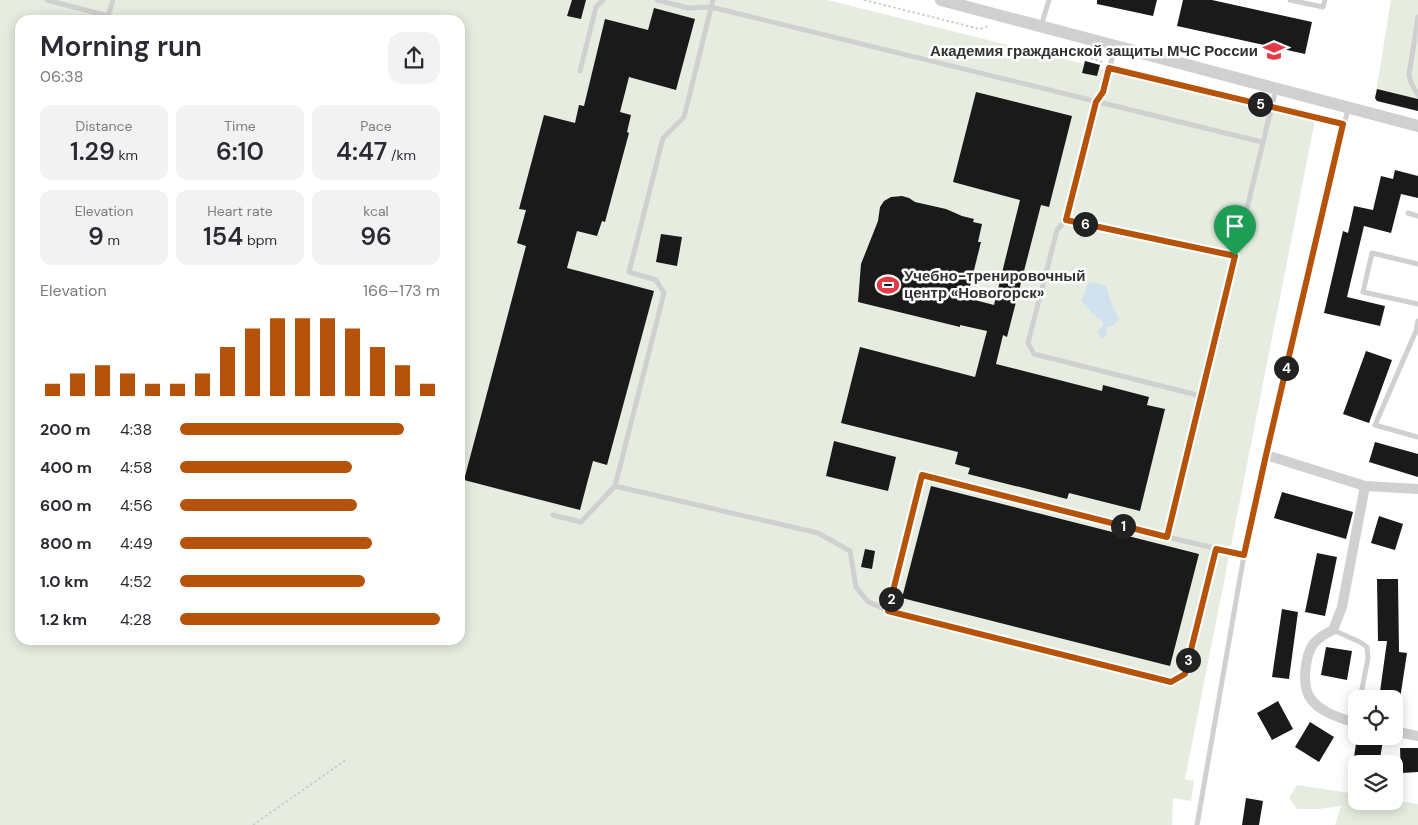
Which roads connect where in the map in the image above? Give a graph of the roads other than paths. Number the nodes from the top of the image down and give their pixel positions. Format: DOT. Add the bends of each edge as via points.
graph roads {
  1 [pos="47,0"];
  2 [pos="112,0"];
  3 [pos="603,0"];
  4 [pos="657,0"];
  5 [pos="713,0"];
  6 [pos="940,0"];
  7 [pos="1049,0"];
  8 [pos="1290,0"];
  9 [pos="1325,0"];
  10 [pos="711,7"];
  11 [pos="104,15"];
  12 [pos="108,15"];
  13 [pos="1418,17"];
  14 [pos="1041,27"];
  15 [pos="1115,46"];
  16 [pos="580,71"];
  17 [pos="1276,88"];
  18 [pos="1418,95"];
  19 [pos="1096,102"];
  20 [pos="1348,107"];
  21 [pos="1418,126"];
  22 [pos="1262,142"];
  23 [pos="1408,213"];
  24 [pos="1418,216"];
  25 [pos="1066,220"];
  26 [pos="1235,256"];
  27 [pos="1418,264"];
  28 [pos="1418,304"];
  29 [pos="1418,321"];
  30 [pos="1417,331"];
  31 [pos="1201,396"];
  32 [pos="1418,437"];
  33 [pos="1266,455"];
  34 [pos="615,486"];
  35 [pos="1365,486"];
  36 [pos="1418,489"];
  37 [pos="552,515"];
  38 [pos="1167,537"];
  39 [pos="1216,549"];
  40 [pos="1244,555"];
  41 [pos="888,611"];
  42 [pos="1333,630"];
  43 [pos="1362,690"];
  44 [pos="1348,720"];
  45 [pos="1403,733"];
  46 [pos="1418,736"];
  47 [pos="1198,825"];
  1 -- 11 [label="lane"];
  2 -- 12 [label="lane"];
  3 -- 16 [label="lane" via="596,6"];
  4 -- 10 [label="lane" via="688,8"];
  5 -- 10 [label="lane"];
  6 -- 14 [label="street"];
  7 -- 14 [label="lane"];
  8 -- 9 [label="lane" via="1323,6"];
  10 -- 19 [label="lane"];
  10 -- 34 [label="lane" via="684,117 663,138 629,272 656,280 664,293"];
  13 -- 18 [label="lane" via="1409,76"];
  14 -- 15 [label="street"];
  15 -- 17 [label="street"];
  15 -- 19 [label="lane" via="1103,92"];
  17 -- 20 [label="street"];
  17 -- 22 [label="lane"];
  19 -- 22 [label="lane"];
  19 -- 25 [label="lane"];
  20 -- 21 [label="street"];
  20 -- 33 [label="lane"];
  22 -- 26 [label="lane"];
  23 -- 24 [label="lane"];
  25 -- 26 [label="lane"];
  25 -- 31 [label="lane" via="1056,230 1028,343 1034,354"];
  26 -- 31 [label="lane"];
  27 -- 28 [label="lane" via="1372,253 1363,292"];
  29 -- 30 [label="lane"];
  30 -- 32 [label="lane" via="1375,425"];
  31 -- 38 [label="lane"];
  33 -- 35 [label="street"];
  33 -- 40 [label="lane"];
  34 -- 37 [label="lane" via="581,522"];
  34 -- 41 [label="lane" via="818,533 850,551 856,587 867,601"];
  35 -- 36 [label="street"];
  35 -- 42 [label="street" via="1342,607"];
  38 -- 39 [label="lane"];
  38 -- 41 [label="lane" via="922,475"];
  39 -- 40 [label="lane"];
  39 -- 41 [label="lane" via="1185,674 1171,682"];
  40 -- 47 [label="lane"];
  42 -- 43 [label="lane" via="1367,648"];
  42 -- 44 [label="street" via="1313,644 1308,654 1305,679 1309,696 1319,707"];
  45 -- 46 [label="street"];
}
